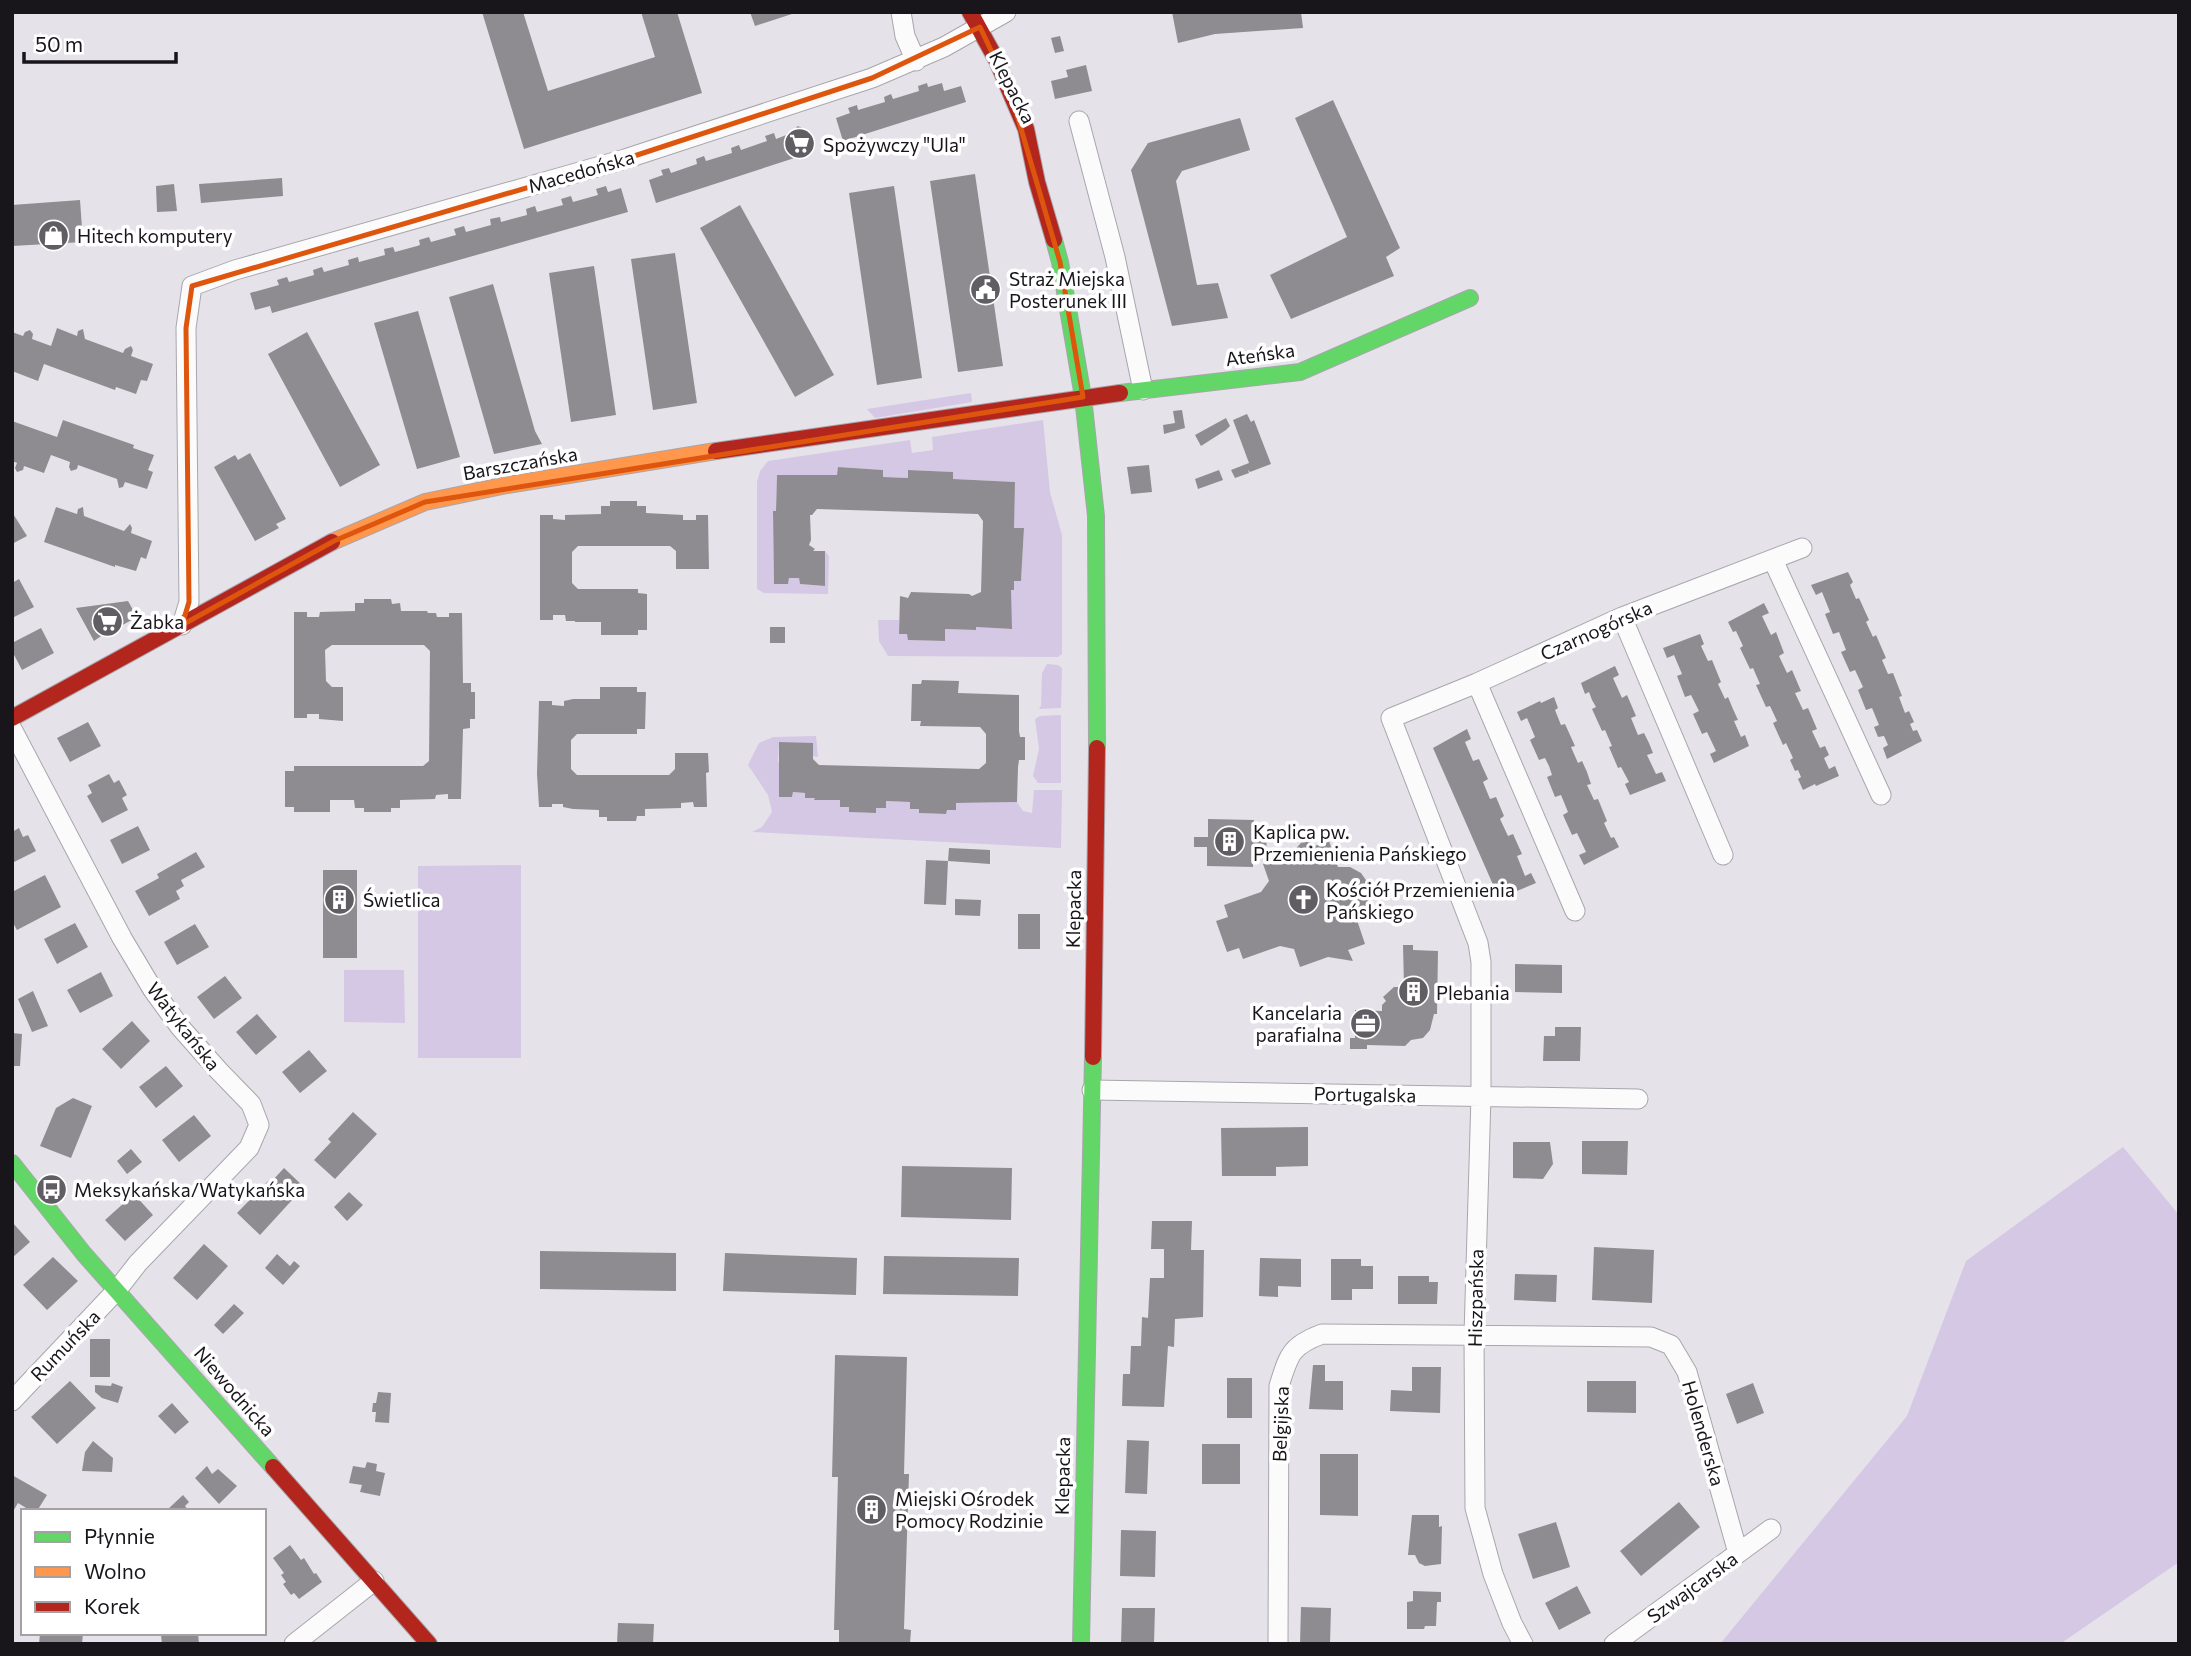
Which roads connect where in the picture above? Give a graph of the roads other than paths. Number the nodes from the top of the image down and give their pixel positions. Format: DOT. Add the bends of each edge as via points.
graph roads {
  1 [pos="901,12"];
  2 [pos="1006,12"];
  3 [pos="968,29"];
  4 [pos="916,61"];
  5 [pos="991,88"];
  6 [pos="1079,121"];
  7 [pos="1037,182"];
  8 [pos="1470,298"];
  9 [pos="1143,390"];
  10 [pos="1083,397"];
  11 [pos="1802,548"];
  12 [pos="1773,560"];
  13 [pos="1622,617"];
  14 [pos="182,625"];
  15 [pos="1477,683"];
  16 [pos="12,718"];
  17 [pos="1391,718"];
  18 [pos="12,729"];
  19 [pos="1881,795"];
  20 [pos="1723,855"];
  21 [pos="1575,911"];
  22 [pos="1092,1090"];
  23 [pos="1480,1096"];
  24 [pos="1638,1099"];
  25 [pos="12,1163"];
  26 [pos="117,1290"];
  27 [pos="1474,1335"];
  28 [pos="12,1401"];
  29 [pos="1771,1530"];
  30 [pos="1738,1553"];
  31 [pos="374,1581"];
  32 [pos="294,1644"];
  33 [pos="429,1644"];
  34 [pos="1080,1644"];
  35 [pos="1278,1644"];
  36 [pos="1523,1644"];
  37 [pos="1614,1644"];
  1 -- 4 [label="street"];
  2 -- 3 [label="street, Macedońska"];
  3 -- 4 [label="street, Macedońska"];
  3 -- 7 [label="street, Klepacka" via="997,61 1026,129"];
  4 -- 14 [label="street, Macedońska" via="625,159 192,286 186,328 189,602"];
  5 -- 7 [label="street, Klepacka"];
  6 -- 9 [label="street" via="1115,257"];
  7 -- 10 [label="street, Klepacka" via="1064,279"];
  8 -- 9 [label="street, Ateńska" via="1300,372"];
  9 -- 10 [label="street, Ateńska"];
  10 -- 14 [label="street, Barszczańska" via="702,453 425,502 334,541"];
  10 -- 22 [label="street, Klepacka" via="1096,516"];
  11 -- 12 [label="street, Czarnogórska"];
  12 -- 13 [label="street, Czarnogórska"];
  12 -- 19 [label="street"];
  13 -- 15 [label="street, Czarnogórska"];
  13 -- 20 [label="street"];
  14 -- 16 [label="street, Barszczańska"];
  15 -- 17 [label="street, Czarnogórska"];
  15 -- 21 [label="street"];
  17 -- 23 [label="street, Hiszpańska" via="1478,943"];
  18 -- 26 [label="street, Watykańska" via="153,990 187,1035 251,1104 259,1125 249,1148"];
  22 -- 23 [label="street, Portugalska"];
  22 -- 34 [label="street, Klepacka"];
  23 -- 24 [label="street, Portugalska"];
  23 -- 27 [label="street, Hiszpańska"];
  25 -- 26 [label="street, Niewodnicka"];
  26 -- 28 [label="street, Rumuńska"];
  26 -- 31 [label="street, Niewodnicka"];
  27 -- 30 [label="street, Holenderska" via="1651,1338 1671,1345 1687,1372"];
  27 -- 35 [label="street, Belgijska" via="1322,1335 1301,1342 1288,1358 1279,1386"];
  27 -- 36 [label="street, Hiszpańska" via="1475,1508 1493,1574"];
  29 -- 30 [label="street, Szwajcarska"];
  30 -- 37 [label="street, Szwajcarska"];
  31 -- 32 [label="street"];
  31 -- 33 [label="street, Niewodnicka"];
}
